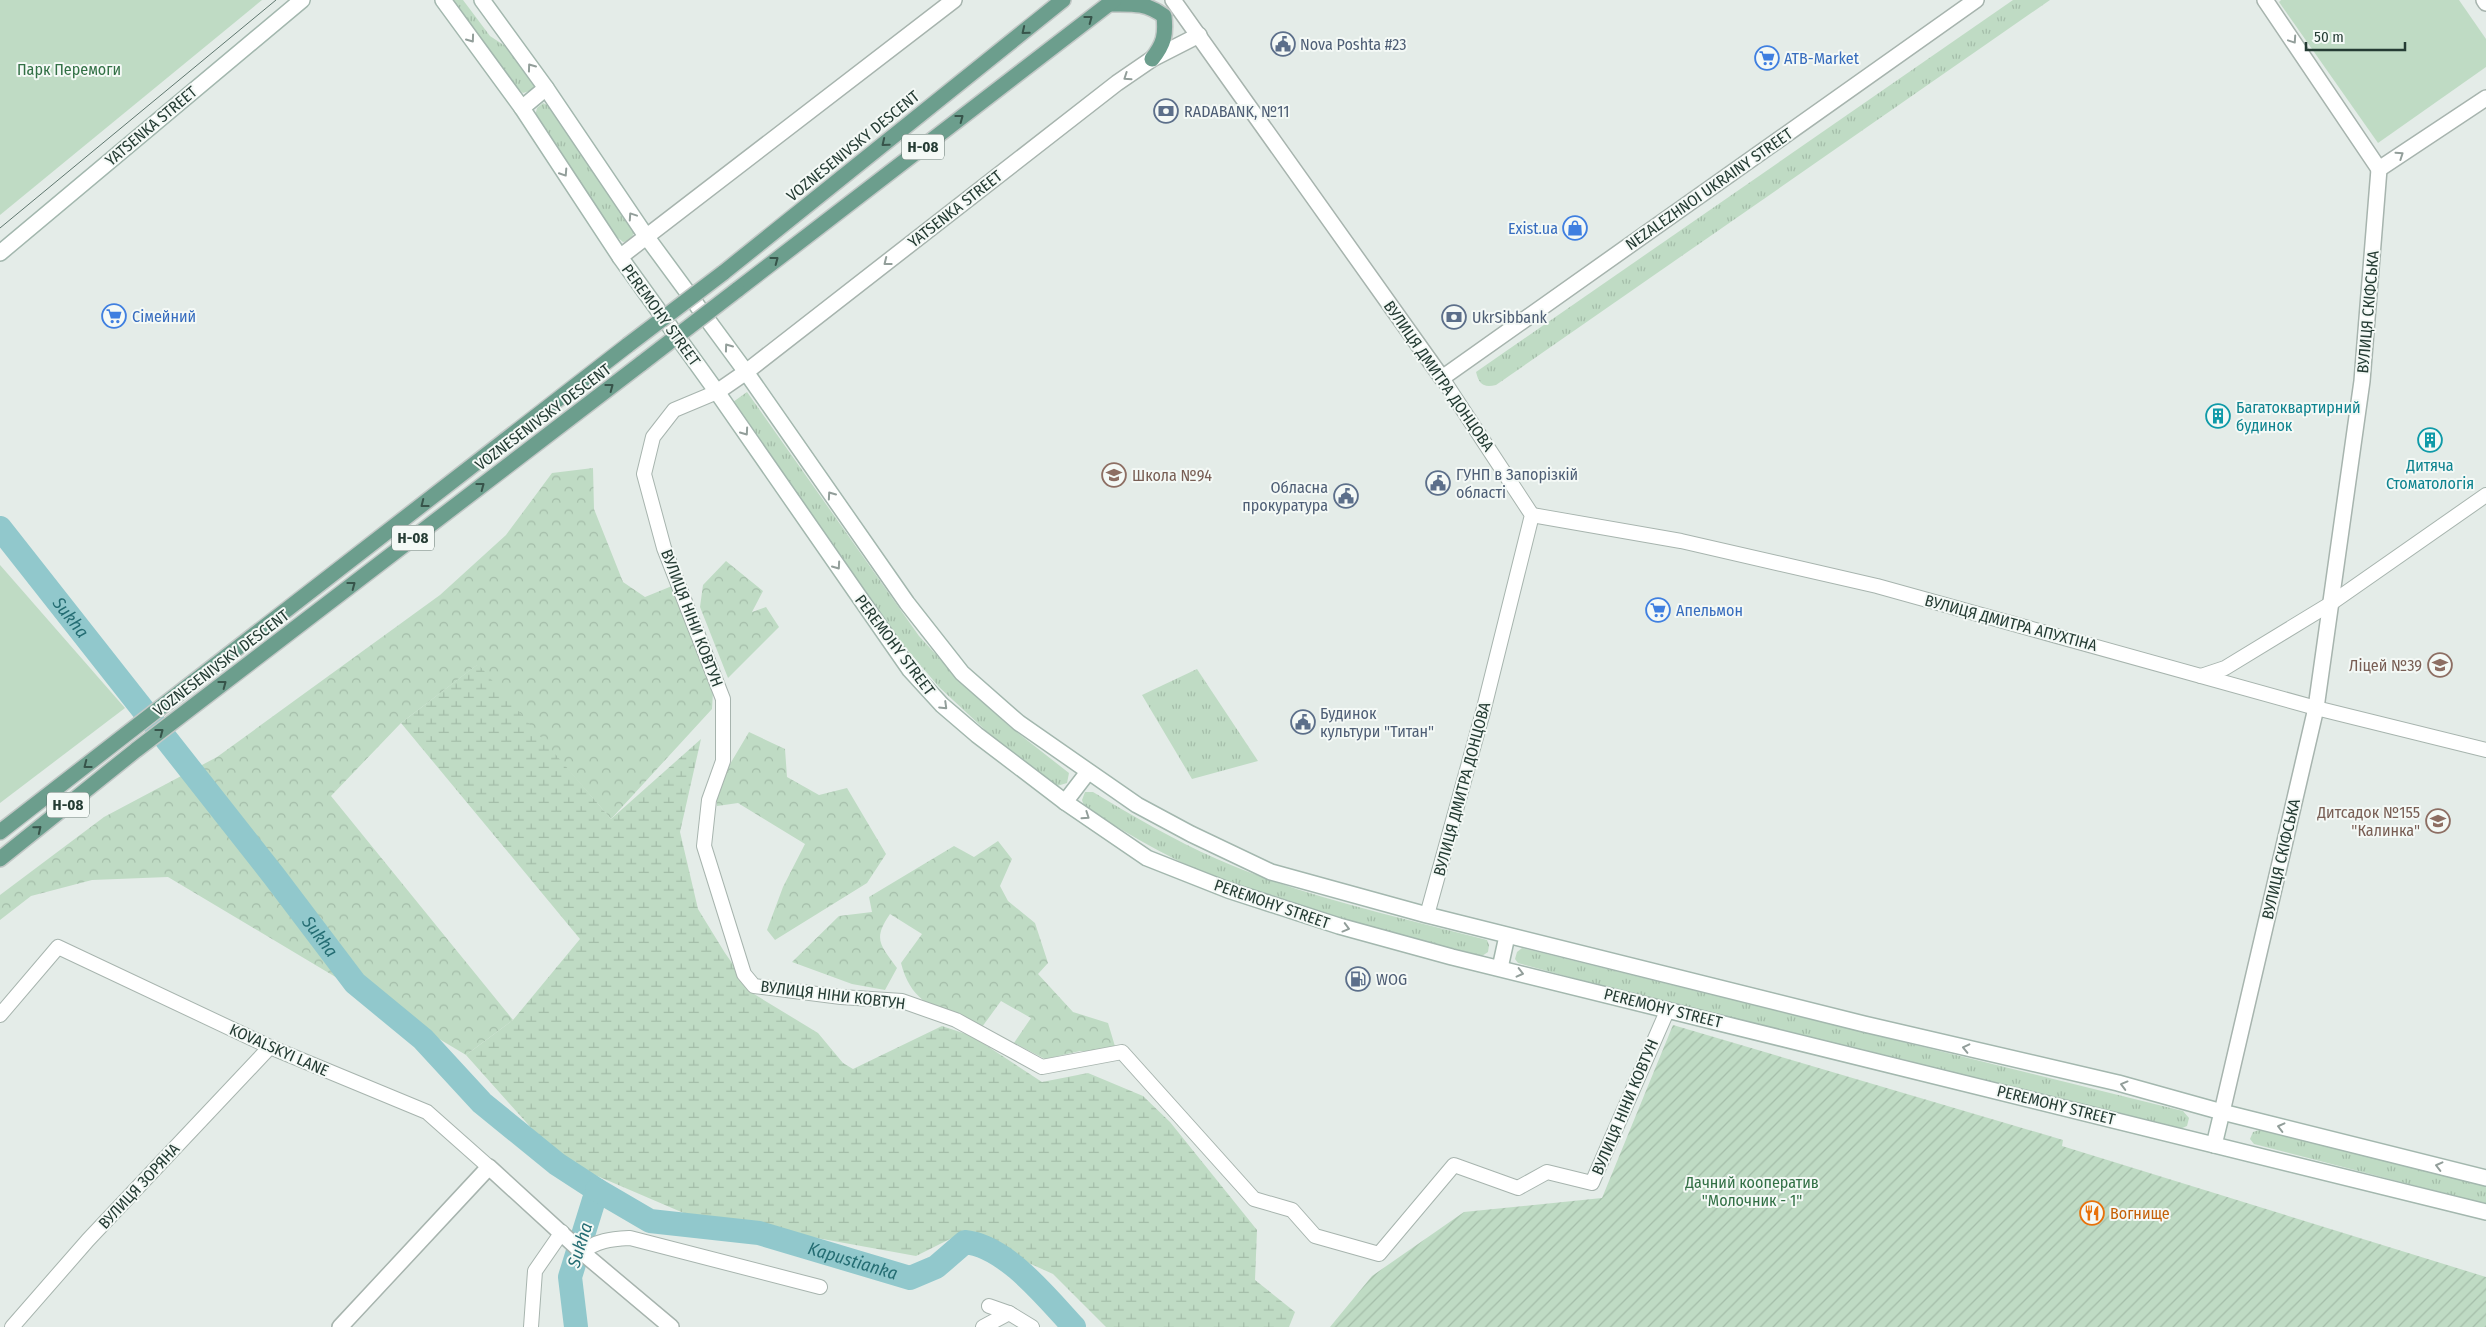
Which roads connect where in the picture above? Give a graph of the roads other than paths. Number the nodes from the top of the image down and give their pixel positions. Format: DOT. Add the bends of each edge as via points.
graph roads {
  1 [pos="302,0"];
  2 [pos="442,0"];
  3 [pos="482,0"];
  4 [pos="954,0"];
  5 [pos="1063,0"];
  6 [pos="1173,0"];
  7 [pos="1976,0"];
  8 [pos="2265,0"];
  9 [pos="1112,2"];
  10 [pos="1164,16"];
  11 [pos="1199,34"];
  12 [pos="1152,59"];
  13 [pos="546,88"];
  14 [pos="2486,98"];
  15 [pos="522,108"];
  16 [pos="2379,169"];
  17 [pos="646,236"];
  18 [pos="0,253"];
  19 [pos="620,257"];
  20 [pos="746,372"];
  21 [pos="1442,378"];
  22 [pos="717,392"];
  23 [pos="2486,495"];
  24 [pos="1532,515"];
  25 [pos="2330,604"];
  26 [pos="2201,676"];
  27 [pos="2316,708"];
  28 [pos="2486,750"];
  29 [pos="1088,772"];
  30 [pos="1065,802"];
  31 [pos="0,832"];
  32 [pos="0,859"];
  33 [pos="1427,915"];
  34 [pos="1508,936"];
  35 [pos="1500,968"];
  36 [pos="1668,1009"];
  37 [pos="0,1015"];
  38 [pos="270,1047"];
  39 [pos="2222,1112"];
  40 [pos="2214,1145"];
  41 [pos="489,1167"];
  42 [pos="2486,1178"];
  43 [pos="2486,1212"];
  44 [pos="565,1236"];
  45 [pos="583,1253"];
  46 [pos="820,1287"];
  47 [pos="989,1306"];
  48 [pos="1009,1313"];
  49 [pos="12,1327"];
  50 [pos="340,1327"];
  51 [pos="531,1327"];
  52 [pos="671,1327"];
  53 [pos="983,1327"];
  54 [pos="1032,1327"];
  1 -- 18 [label="main road, YATSENKA STREET"];
  2 -- 15 [label="main road, PEREMOHY STREET, one-way"];
  13 -- 3 [label="main road, PEREMOHY STREET, one-way"];
  4 -- 17 [label="main road"];
  5 -- 31 [label="main road, VOZNESENIVSKY DESCENT / Н-08, one-way, bridge" via="723,273"];
  6 -- 11 [label="main road, ВУЛИЦЯ ДМИТРА ДОНЦОВА"];
  7 -- 21 [label="main road, NEZALEZHNOI UKRAINY STREET"];
  8 -- 16 [label="main road, one-way"];
  9 -- 10 [label="main road" via="1151,6"];
  32 -- 9 [label="main road, VOZNESENIVSKY DESCENT / Н-08, one-way, bridge" via="136,750"];
  10 -- 11 [label="main road"];
  10 -- 12 [label="main road" via="1166,34"];
  11 -- 12 [label="main road, YATSENKA STREET"];
  11 -- 21 [label="main road, ВУЛИЦЯ ДМИТРА ДОНЦОВА"];
  12 -- 20 [label="main road, YATSENKA STREET, one-way"];
  13 -- 15 [label="main road"];
  17 -- 13 [label="main road, PEREMOHY STREET, one-way"];
  16 -- 14 [label="main road, one-way"];
  15 -- 19 [label="main road, PEREMOHY STREET, one-way"];
  16 -- 25 [label="main road, ВУЛИЦЯ СКІФСЬКА" via="2362,381"];
  17 -- 19 [label="main road"];
  20 -- 17 [label="main road, PEREMOHY STREET, one-way"];
  19 -- 22 [label="main road, PEREMOHY STREET"];
  20 -- 22 [label="main road, YATSENKA STREET"];
  29 -- 20 [label="main road, PEREMOHY STREET, one-way" via="1019,723 962,672 907,603"];
  21 -- 24 [label="street, ВУЛИЦЯ ДМИТРА ДОНЦОВА"];
  22 -- 30 [label="main road, PEREMOHY STREET, one-way" via="910,670 942,705 977,735"];
  22 -- 36 [label="street, ВУЛИЦЯ НІНИ КОВТУН" via="674,410 653,437 644,474 664,548 723,699 723,761 710,800 704,846 744,974 754,986 902,1001 956,1020 1042,1067 1122,1052 1254,1199 1292,1210 1315,1236 1379,1254 1454,1165 1518,1188 1547,1172 1592,1183"];
  23 -- 25 [label="street"];
  24 -- 26 [label="street, ВУЛИЦЯ ДМИТРА АПУХТІНА" via="1681,541 1877,586"];
  24 -- 33 [label="street, ВУЛИЦЯ ДМИТРА ДОНЦОВА" via="1483,712"];
  25 -- 26 [label="street" via="2225,668"];
  25 -- 27 [label="main road, ВУЛИЦЯ СКІФСЬКА"];
  26 -- 27 [label="street, ВУЛИЦЯ ДМИТРА АПУХТІНА"];
  27 -- 28 [label="street, ВУЛИЦЯ ДМИТРА АПУХТІНА"];
  27 -- 39 [label="main road, ВУЛИЦЯ СКІФСЬКА"];
  29 -- 30 [label="main road"];
  29 -- 33 [label="main road, PEREMOHY STREET" via="1137,805 1271,872"];
  30 -- 35 [label="main road, PEREMOHY STREET, one-way" via="1147,858 1228,890 1339,926"];
  33 -- 34 [label="main road, PEREMOHY STREET"];
  34 -- 35 [label="main road"];
  39 -- 34 [label="main road, PEREMOHY STREET, one-way" via="2118,1083"];
  35 -- 36 [label="main road, PEREMOHY STREET, one-way"];
  36 -- 40 [label="main road, PEREMOHY STREET"];
  37 -- 38 [label="street, KOVALSKYI LANE" via="58,947"];
  38 -- 41 [label="street, KOVALSKYI LANE" via="427,1112"];
  38 -- 49 [label="street, ВУЛИЦЯ ЗОРЯНА" via="88,1240"];
  39 -- 40 [label="main road, ВУЛИЦЯ СКІФСЬКА"];
  42 -- 39 [label="main road, PEREMOHY STREET, one-way"];
  40 -- 43 [label="main road, PEREMOHY STREET"];
  41 -- 44 [label="main road"];
  41 -- 50 [label="main road"];
  44 -- 45 [label="main road"];
  44 -- 51 [label="street" via="535,1271"];
  45 -- 46 [label="street" via="589,1246 630,1238"];
  45 -- 52 [label="main road"];
  47 -- 48 [label="street"];
  48 -- 53 [label="street"];
  48 -- 54 [label="street"];
}
